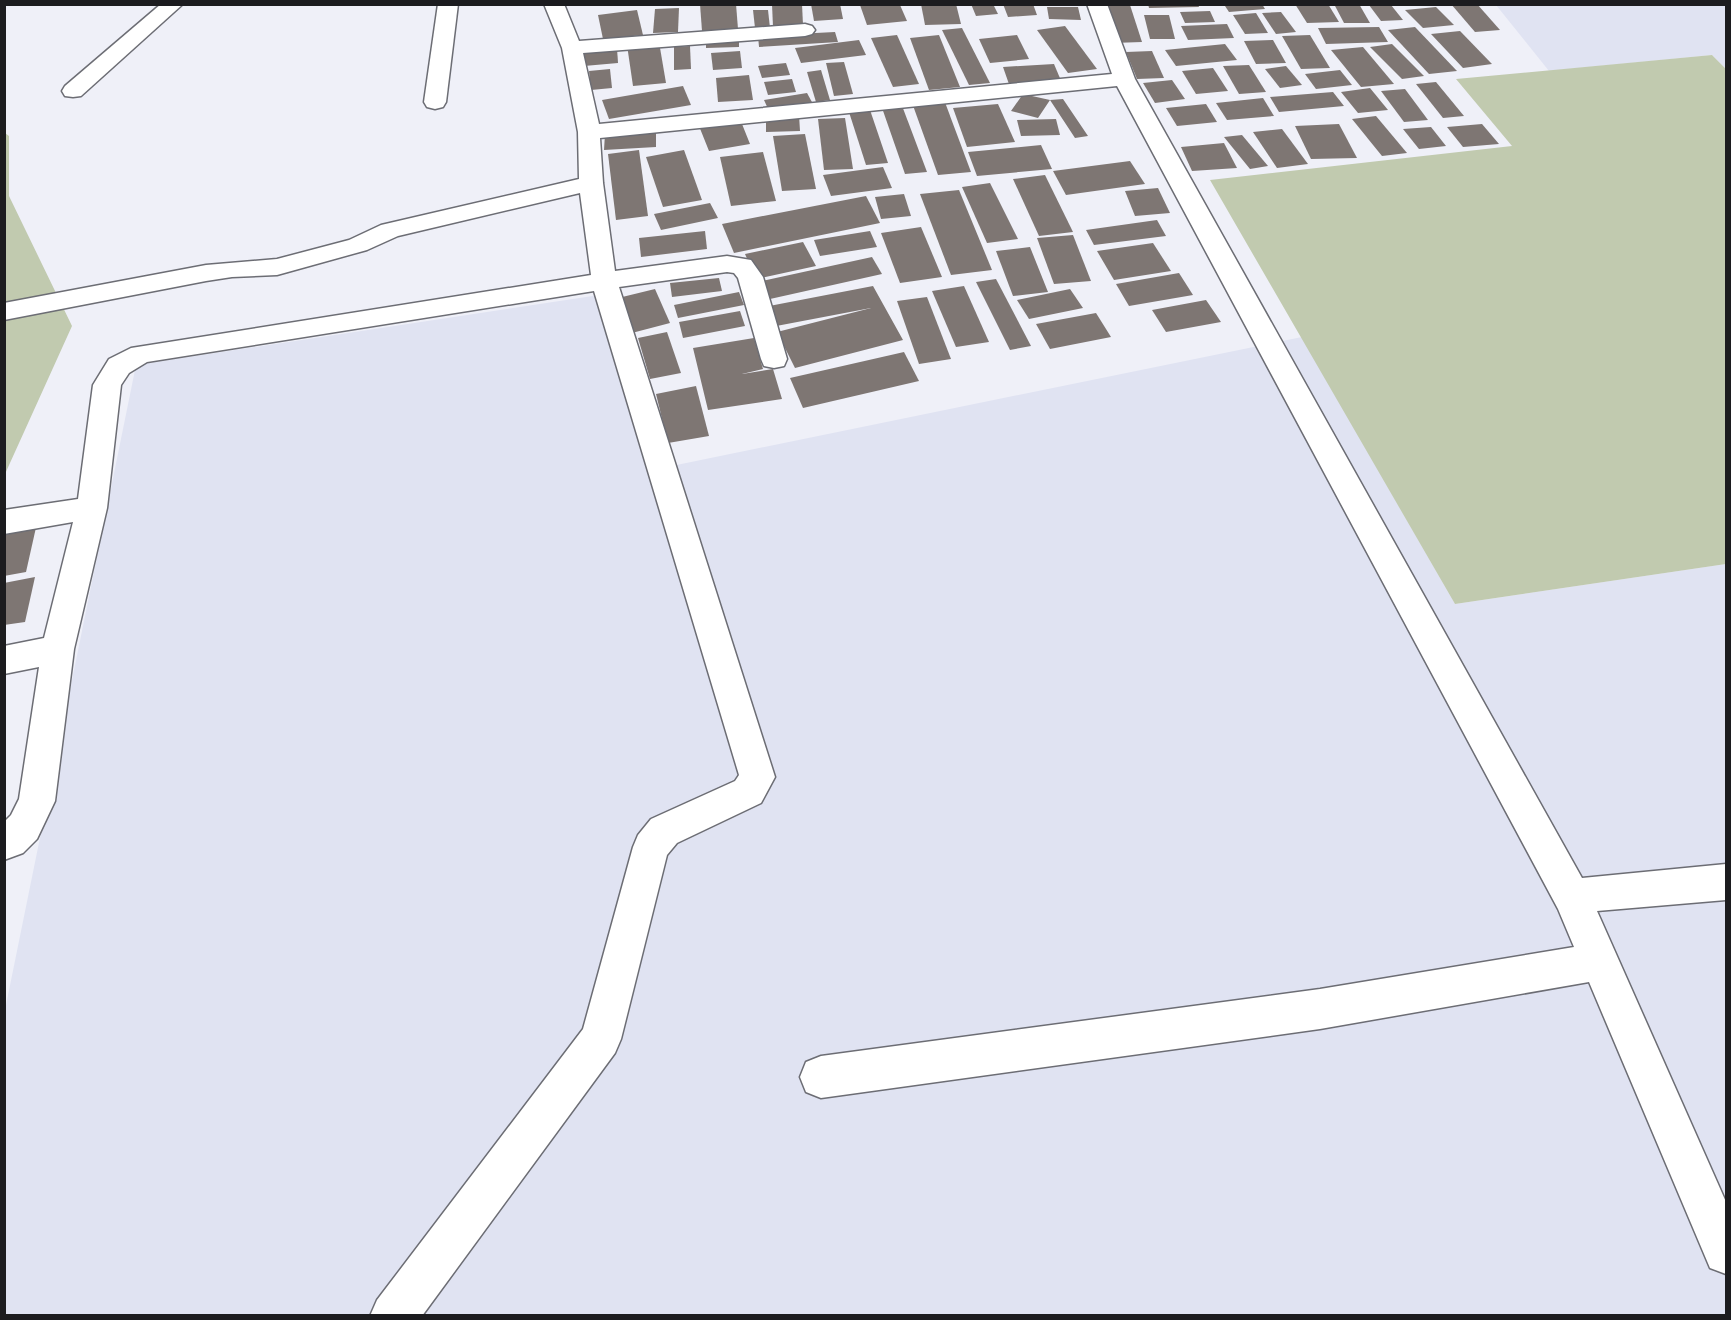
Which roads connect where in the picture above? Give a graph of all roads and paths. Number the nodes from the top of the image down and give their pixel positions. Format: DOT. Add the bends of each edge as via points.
graph roads {
  1 [pos="173,4"];
  2 [pos="448,4"];
  3 [pos="555,4"];
  4 [pos="1097,4"];
  5 [pos="805,30"];
  6 [pos="572,48"];
  7 [pos="1124,79"];
  8 [pos="73,91"];
  9 [pos="435,102"];
  10 [pos="589,132"];
  11 [pos="591,183"];
  12 [pos="604,281"];
  13 [pos="4,312"];
  14 [pos="774,359"];
  15 [pos="92,508"];
  16 [pos="4,522"];
  17 [pos="58,649"];
  18 [pos="4,660"];
  19 [pos="4,843"];
  20 [pos="1726,882"];
  21 [pos="1572,897"];
  22 [pos="1599,961"];
  23 [pos="821,1077"];
  24 [pos="1726,1252"];
  25 [pos="393,1316"];
  1 -- 8 [label="street"];
  2 -- 9 [label="street"];
  3 -- 6 [label="street"];
  4 -- 7 [label="street"];
  5 -- 6 [label="street"];
  6 -- 10 [label="street"];
  7 -- 10 [label="street"];
  7 -- 21 [label="street"];
  10 -- 11 [label="street"];
  11 -- 12 [label="street"];
  11 -- 13 [label="street" via="390,230 358,245 277,267 206,273"];
  12 -- 14 [label="street" via="728,264 742,266 750,277"];
  12 -- 15 [label="street" via="140,354 119,366 107,385"];
  12 -- 25 [label="street" via="757,777 748,792 664,831 651,846 601,1039"];
  15 -- 16 [label="street"];
  15 -- 17 [label="street"];
  17 -- 18 [label="street"];
  17 -- 19 [label="street" via="37,801 24,827"];
  20 -- 21 [label="street"];
  21 -- 22 [label="street"];
  22 -- 23 [label="street" via="1320,1010"];
  22 -- 24 [label="street"];
}
